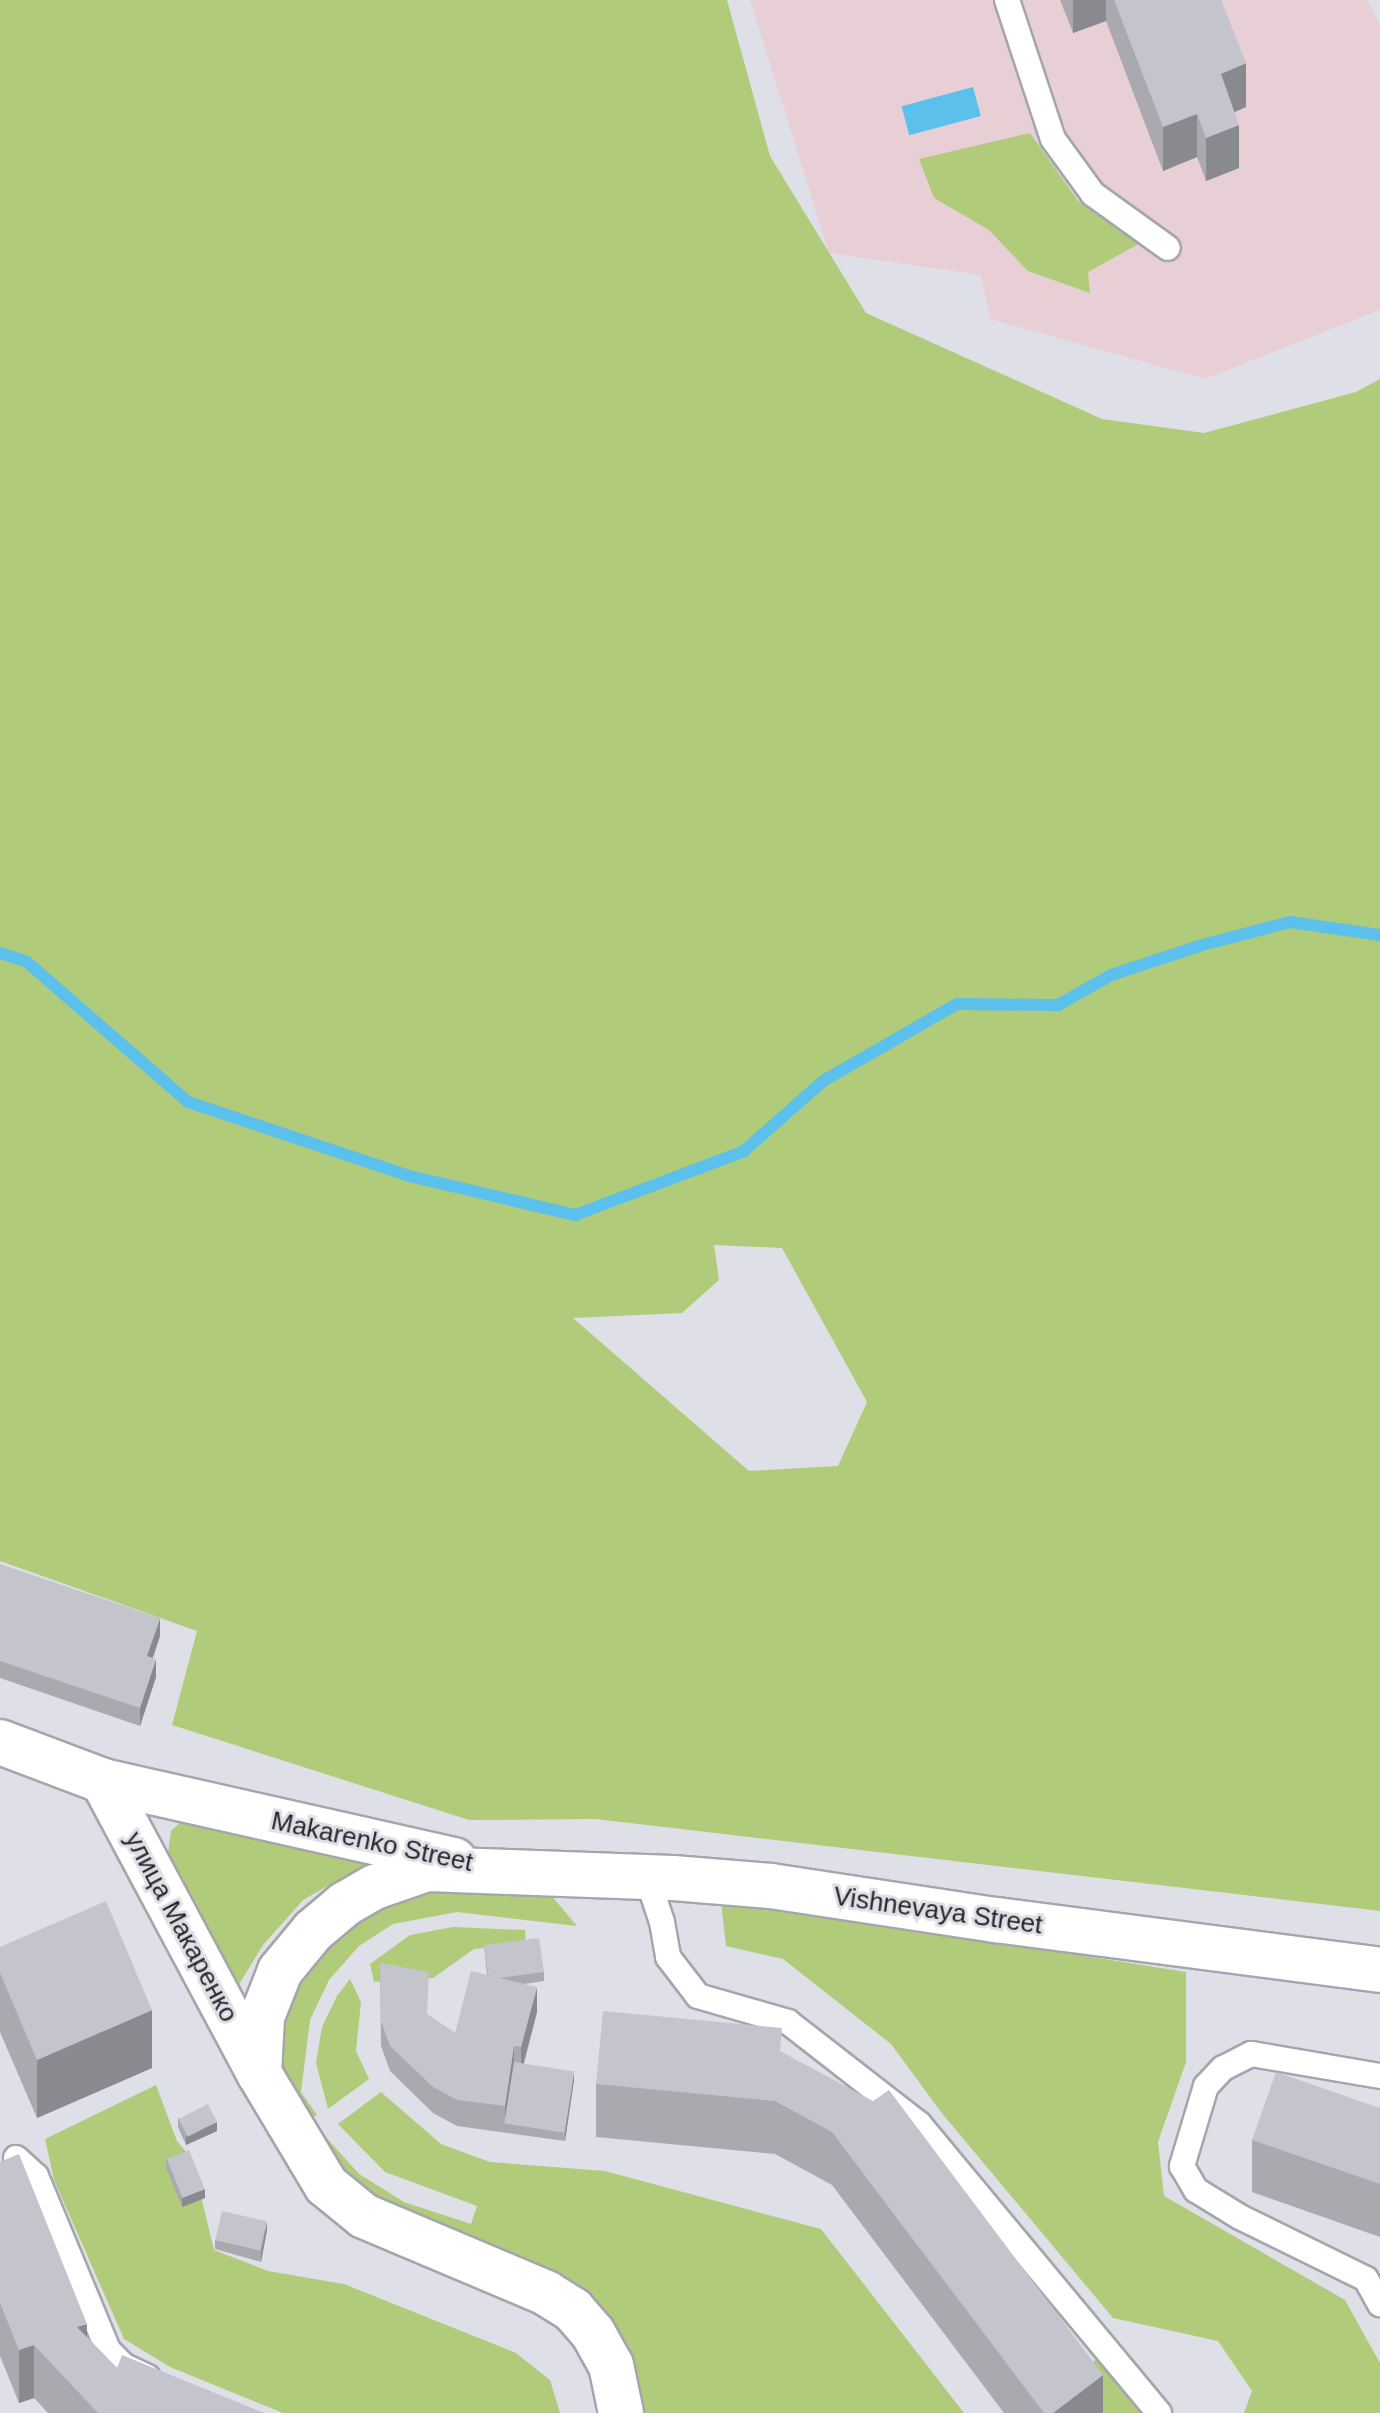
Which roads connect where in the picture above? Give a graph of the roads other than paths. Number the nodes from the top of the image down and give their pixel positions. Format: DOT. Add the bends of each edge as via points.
graph roads {
  1 [pos="1007,0"];
  2 [pos="1168,248"];
  3 [pos="0,1742"];
  4 [pos="103,1781"];
  5 [pos="495,1869"];
  6 [pos="647,1877"];
  7 [pos="1380,1970"];
  8 [pos="259,2073"];
  9 [pos="1380,2076"];
  10 [pos="16,2158"];
  11 [pos="1380,2304"];
  12 [pos="176,2389"];
  13 [pos="621,2413"];
  14 [pos="1159,2413"];
  1 -- 2 [label="lane" via="1053,139 1093,194"];
  3 -- 4 [label="street, Makarenko Street"];
  4 -- 5 [label="street, Makarenko Street"];
  4 -- 8 [label="street, улица Макаренко"];
  5 -- 6 [label="street, Vishnevaya Street"];
  5 -- 8 [label="street, Makarenko Street" via="427,1869 375,1887 313,1931 280,1971 262,2017"];
  6 -- 7 [label="street, Vishnevaya Street" via="771,1886"];
  6 -- 14 [label="lane" via="668,1957 698,1996 788,2022 919,2124"];
  8 -- 13 [label="street" via="326,2185 364,2216 546,2293 573,2310 611,2365"];
  9 -- 11 [label="lane" via="1251,2054 1223,2068 1206,2086 1182,2166 1196,2190 1366,2279"];
  10 -- 12 [label="lane" via="36,2176 108,2350 124,2366"];
}
